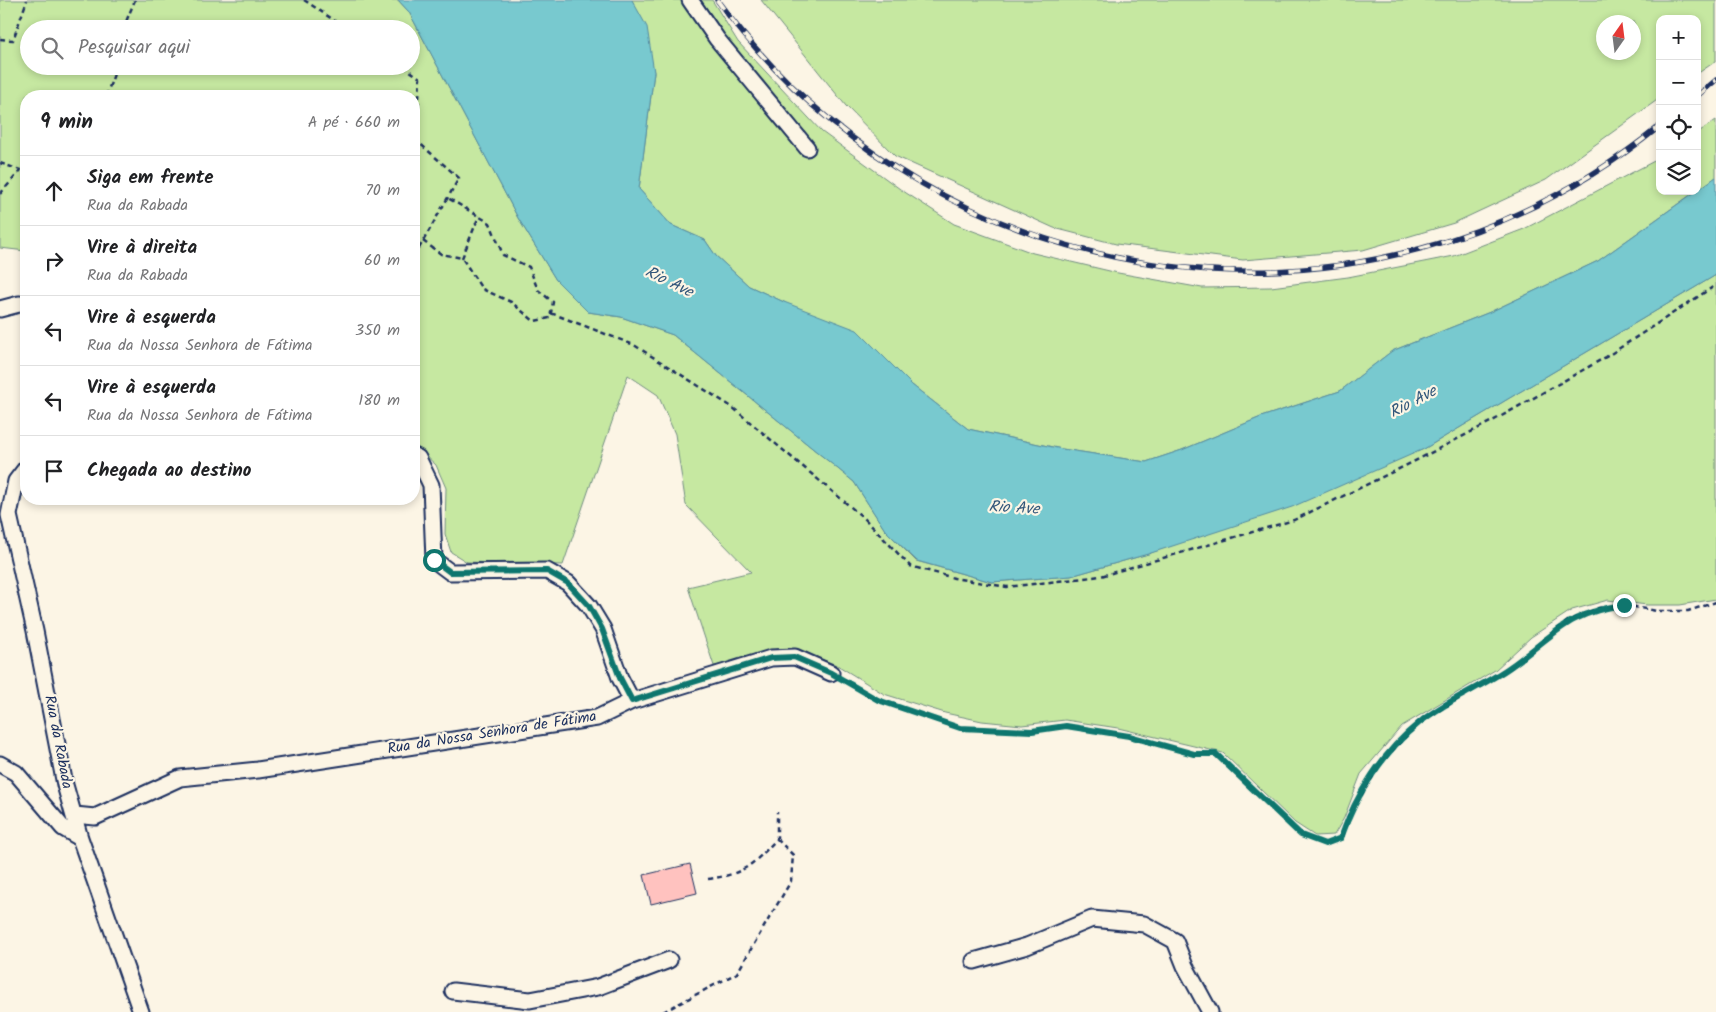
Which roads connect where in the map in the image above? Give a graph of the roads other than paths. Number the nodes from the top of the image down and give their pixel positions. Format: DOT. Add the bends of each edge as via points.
graph roads {
  1 [pos="690,0"];
  2 [pos="807,148"];
  3 [pos="20,304"];
  4 [pos="0,309"];
  5 [pos="420,462"];
  6 [pos="20,476"];
  7 [pos="831,673"];
  8 [pos="632,701"];
  9 [pos="0,764"];
  10 [pos="75,815"];
  11 [pos="80,838"];
  12 [pos="670,960"];
  13 [pos="974,961"];
  14 [pos="453,991"];
  15 [pos="531,1006"];
  16 [pos="141,1012"];
  17 [pos="1210,1012"];
  1 -- 2 [label="street" via="716,40"];
  3 -- 4 [label="street"];
  5 -- 8 [label="street" via="432,486 434,560 450,572 547,571 568,583 589,606 602,629"];
  6 -- 10 [label="street, Rua da Rabada" via="8,515 37,640 65,785"];
  7 -- 8 [label="street, Rua da Nossa Senhora de Fátima" via="794,657 771,658"];
  8 -- 10 [label="street, Rua da Nossa Senhora de Fátima" via="597,718 258,770 180,778 95,817"];
  9 -- 11 [label="street" via="16,773 62,828"];
  10 -- 11 [label="street, Rua da Rabada"];
  11 -- 16 [label="street, Rua da Rabada"];
  12 -- 15 [label="street" via="598,987"];
  13 -- 17 [label="street" via="1027,946 1092,919 1144,924 1175,941"];
  14 -- 15 [label="street"];
}
